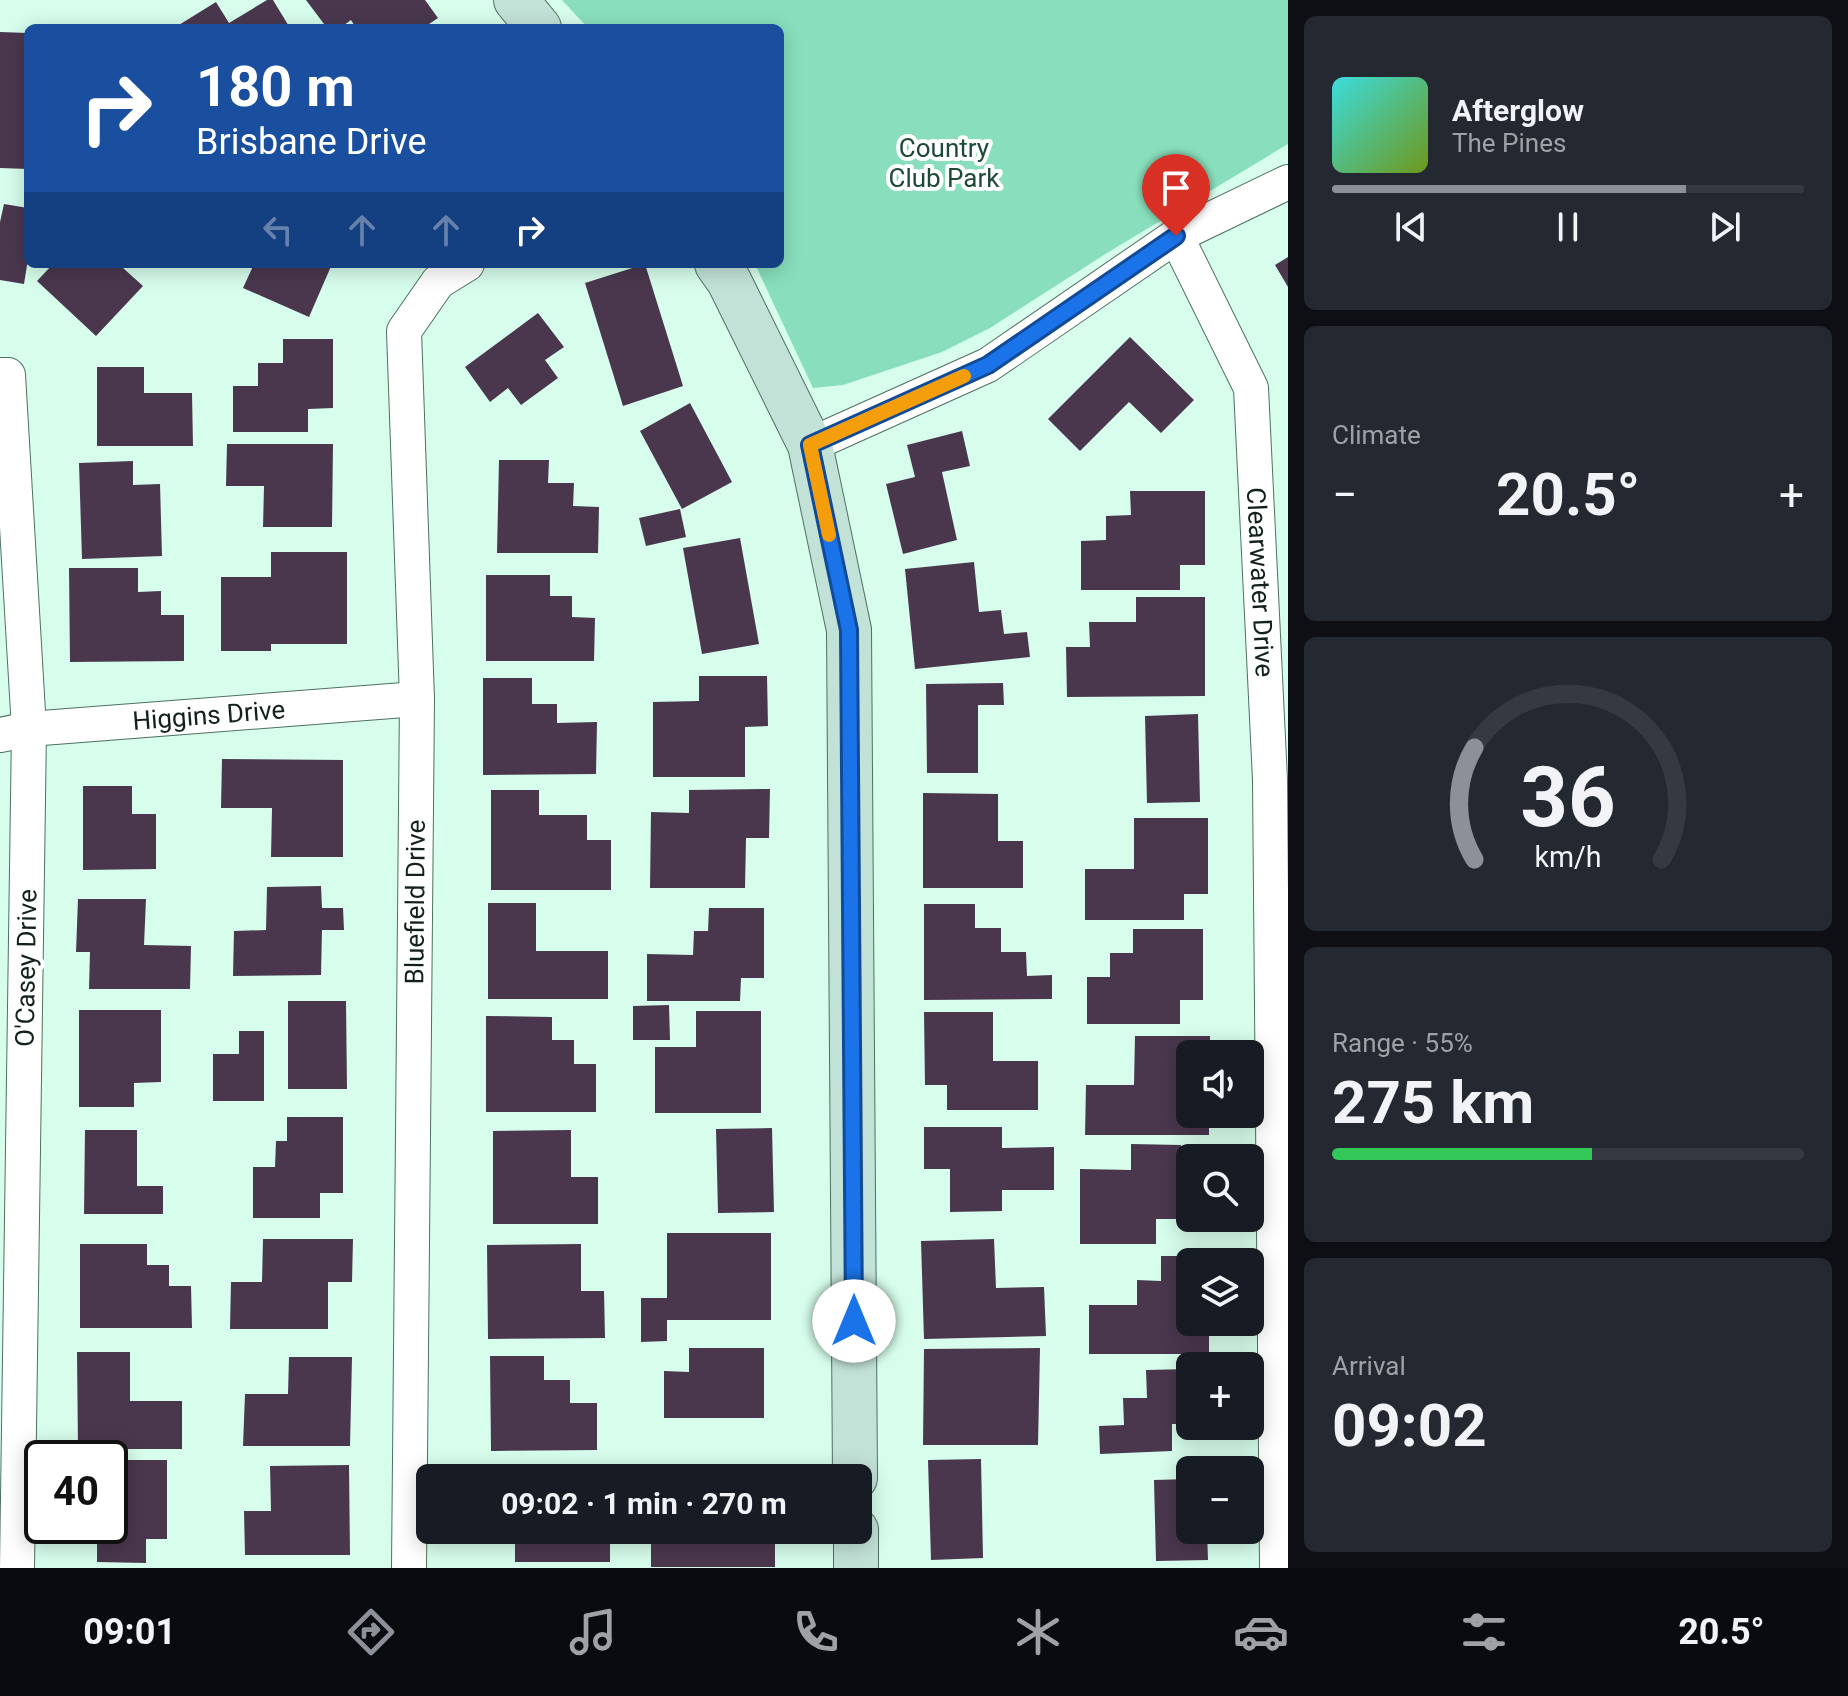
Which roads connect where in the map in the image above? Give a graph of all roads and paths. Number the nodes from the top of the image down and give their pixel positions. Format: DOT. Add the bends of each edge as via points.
graph roads {
  1 [pos="516,0"];
  2 [pos="536,24"];
  3 [pos="1288,182"];
  4 [pos="1176,236"];
  5 [pos="461,268"];
  6 [pos="720,268"];
  7 [pos="0,375"];
  8 [pos="810,445"];
  9 [pos="417,699"];
  10 [pos="14,732"];
  11 [pos="1279,780"];
  12 [pos="1282,1179"];
  13 [pos="855,1464"];
  14 [pos="856,1544"];
  15 [pos="17,1568"];
  16 [pos="409,1568"];
  17 [pos="856,1568"];
  18 [pos="1277,1568"];
  1 -- 2 [label="street"];
  3 -- 4 [label="street"];
  4 -- 8 [label="street" via="988,365"];
  4 -- 11 [label="street, Clearwater Drive" via="1251,388"];
  5 -- 9 [label="street, Bluefield Drive" via="438,282 404,331"];
  6 -- 8 [label="street"];
  7 -- 10 [label="street, O'Casey Drive" via="8,375"];
  8 -- 13 [label="street" via="849,630"];
  9 -- 10 [label="street, Higgins Drive"];
  9 -- 16 [label="street, Bluefield Drive"];
  10 -- 15 [label="street, O'Casey Drive"];
  11 -- 12 [label="street, Clearwater Drive"];
  12 -- 18 [label="street, Clearwater Drive"];
  14 -- 17 [label="street"];
}
